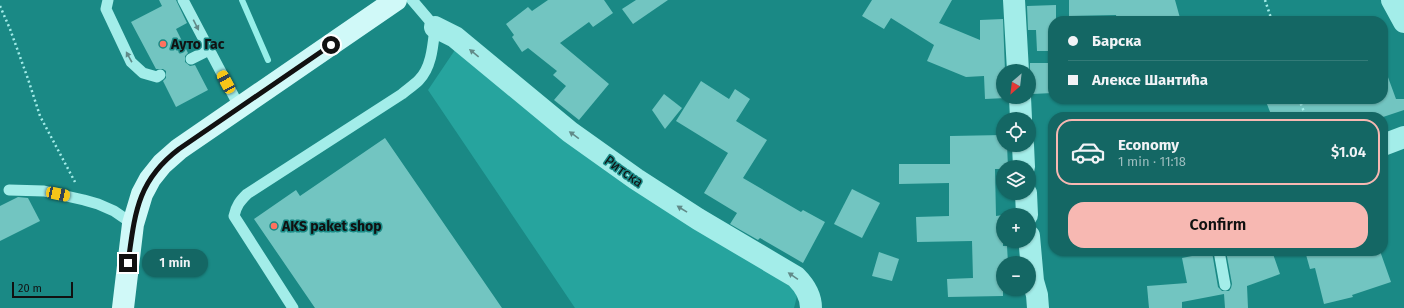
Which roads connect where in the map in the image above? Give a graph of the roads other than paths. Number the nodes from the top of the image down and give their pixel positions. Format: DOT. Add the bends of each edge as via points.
graph roads {
  1 [pos="108,0"];
  2 [pos="183,0"];
  3 [pos="396,0"];
  4 [pos="412,0"];
  5 [pos="1014,0"];
  6 [pos="1392,0"];
  7 [pos="1404,22"];
  8 [pos="435,27"];
  9 [pos="209,50"];
  10 [pos="191,58"];
  11 [pos="1018,64"];
  12 [pos="160,75"];
  13 [pos="240,108"];
  14 [pos="1404,137"];
  15 [pos="1388,143"];
  16 [pos="9,190"];
  17 [pos="133,228"];
  18 [pos="1030,248"];
  19 [pos="1220,256"];
  20 [pos="1225,285"];
  21 [pos="123,308"];
  22 [pos="293,308"];
  23 [pos="811,308"];
  24 [pos="1038,308"];
  12 -- 1 [label="lane, one-way" via="157,77 143,73 131,62 106,9"];
  2 -- 9 [label="lane, one-way"];
  3 -- 13 [label="street"];
  4 -- 8 [label="lane"];
  5 -- 11 [label="street"];
  6 -- 7 [label="street"];
  8 -- 22 [label="lane" via="430,60 420,79 402,94 240,201 234,216"];
  23 -- 8 [label="street, Ритска, one-way" via="808,293 796,277 636,179 570,132 455,37"];
  9 -- 10 [label="lane"];
  9 -- 13 [label="lane"];
  13 -- 17 [label="street" via="179,149 162,164 142,194"];
  14 -- 15 [label="street"];
  16 -- 17 [label="lane" via="44,191 84,200 114,211"];
  17 -- 21 [label="street"];
  18 -- 24 [label="street"];
  19 -- 20 [label="lane"];
}
